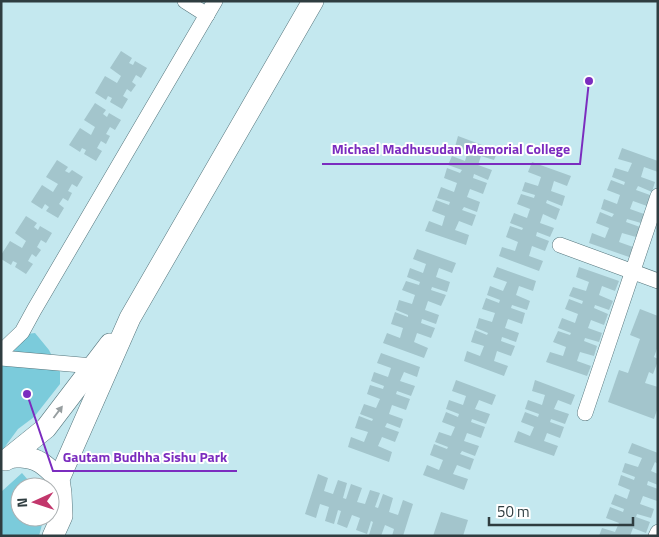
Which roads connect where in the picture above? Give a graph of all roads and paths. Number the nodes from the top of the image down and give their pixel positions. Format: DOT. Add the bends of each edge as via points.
graph roads {
  1 [pos="185,1"];
  2 [pos="313,1"];
  3 [pos="211,8"];
  4 [pos="658,196"];
  5 [pos="560,245"];
  6 [pos="632,272"];
  7 [pos="658,281"];
  8 [pos="130,318"];
  9 [pos="1,352"];
  10 [pos="1,358"];
  11 [pos="93,366"];
  12 [pos="584,413"];
  13 [pos="6,460"];
  14 [pos="57,477"];
  15 [pos="60,477"];
  16 [pos="60,486"];
  17 [pos="60,520"];
  1 -- 3 [label="street"];
  2 -- 8 [label="street"];
  3 -- 9 [label="street" via="22,332"];
  4 -- 6 [label="street"];
  5 -- 6 [label="street"];
  6 -- 7 [label="street"];
  6 -- 12 [label="street"];
  8 -- 11 [label="street"];
  8 -- 15 [label="street"];
  10 -- 11 [label="street"];
  13 -- 11 [label="street, one-way" via="46,428"];
  13 -- 14 [label="street" via="30,458 43,462"];
  16 -- 17 [label="street"];
}
